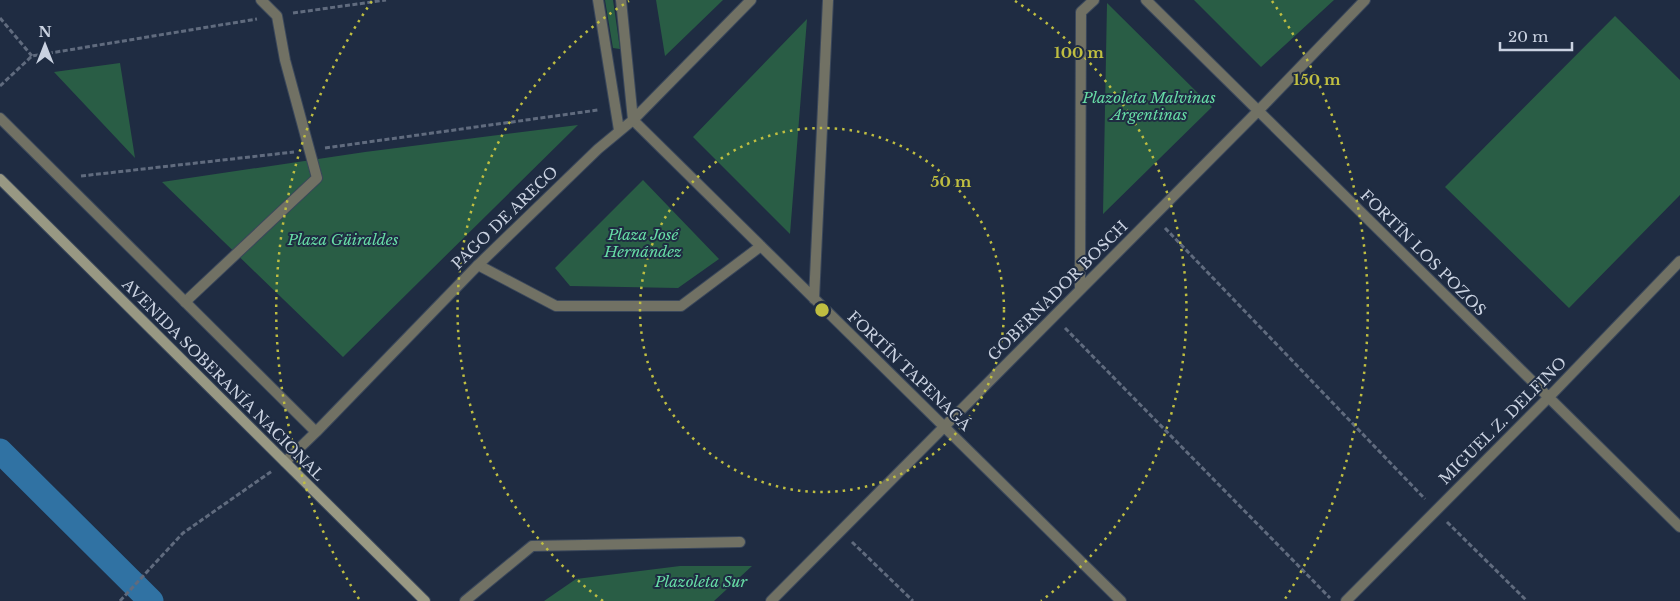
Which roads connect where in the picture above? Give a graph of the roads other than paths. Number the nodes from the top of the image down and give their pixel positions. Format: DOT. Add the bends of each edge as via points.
graph roads {
  1 [pos="261,0"];
  2 [pos="598,0"];
  3 [pos="621,0"];
  4 [pos="751,0"];
  5 [pos="828,0"];
  6 [pos="1094,0"];
  7 [pos="1146,0"];
  8 [pos="1365,0"];
  9 [pos="1258,111"];
  10 [pos="0,118"];
  11 [pos="633,120"];
  12 [pos="619,130"];
  13 [pos="0,179"];
  14 [pos="761,246"];
  15 [pos="1680,261"];
  16 [pos="478,265"];
  17 [pos="1080,290"];
  18 [pos="814,299"];
  19 [pos="185,302"];
  20 [pos="1549,397"];
  21 [pos="944,427"];
  22 [pos="316,432"];
  23 [pos="285,462"];
  24 [pos="1680,527"];
  25 [pos="740,542"];
  26 [pos="425,601"];
  27 [pos="465,601"];
  28 [pos="771,601"];
  29 [pos="1121,601"];
  30 [pos="1346,601"];
  1 -- 19 [label="street" via="278,16 285,60 317,178"];
  2 -- 12 [label="street"];
  3 -- 11 [label="street"];
  4 -- 11 [label="street, PAGO DE ARECO"];
  5 -- 18 [label="street"];
  6 -- 17 [label="street" via="1081,12"];
  7 -- 9 [label="street, FORTÍN LOS POZOS"];
  8 -- 9 [label="street, GOBERNADOR BOSCH"];
  9 -- 17 [label="street, GOBERNADOR BOSCH"];
  9 -- 20 [label="street, FORTÍN LOS POZOS"];
  10 -- 19 [label="street, AVENIDA SOBERANÍA NACIONAL"];
  11 -- 12 [label="street, PAGO DE ARECO"];
  11 -- 14 [label="street, FORTÍN TAPENAGÁ"];
  12 -- 16 [label="street, PAGO DE ARECO"];
  13 -- 23 [label="main road, AVENIDA SOBERANÍA NACIONAL"];
  14 -- 16 [label="street" via="681,306 556,306"];
  14 -- 18 [label="street, FORTÍN TAPENAGÁ"];
  15 -- 20 [label="street, MIGUEL Z. DELFINO"];
  16 -- 22 [label="street, PAGO DE ARECO"];
  17 -- 21 [label="street, GOBERNADOR BOSCH"];
  18 -- 21 [label="street, FORTÍN TAPENAGÁ"];
  19 -- 22 [label="street, AVENIDA SOBERANÍA NACIONAL"];
  20 -- 24 [label="street, FORTÍN LOS POZOS"];
  20 -- 30 [label="street, MIGUEL Z. DELFINO"];
  21 -- 28 [label="street, GOBERNADOR BOSCH"];
  21 -- 29 [label="street, FORTÍN TAPENAGÁ"];
  22 -- 23 [label="street, PAGO DE ARECO"];
  23 -- 26 [label="main road, AVENIDA SOBERANÍA NACIONAL"];
  25 -- 27 [label="street" via="532,546"];
}
